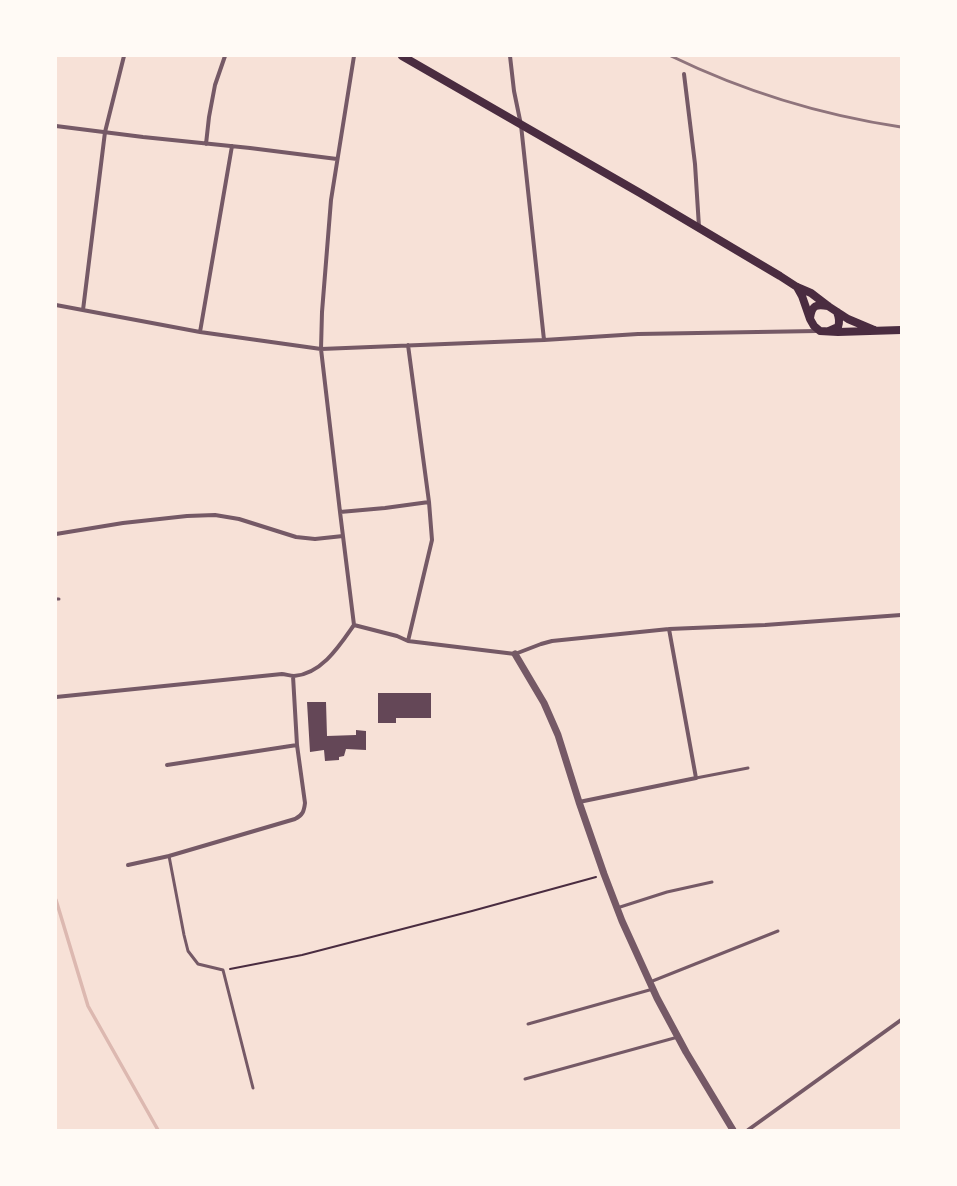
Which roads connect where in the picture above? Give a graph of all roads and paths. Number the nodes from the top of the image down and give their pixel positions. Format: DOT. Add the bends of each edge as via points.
graph roads {
  1 [pos="124,56"];
  2 [pos="225,56"];
  3 [pos="354,56"];
  4 [pos="402,56"];
  5 [pos="510,56"];
  6 [pos="684,74"];
  7 [pos="521,125"];
  8 [pos="56,126"];
  9 [pos="105,132"];
  10 [pos="206,144"];
  11 [pos="232,146"];
  12 [pos="337,159"];
  13 [pos="699,228"];
  14 [pos="797,288"];
  15 [pos="56,305"];
  16 [pos="828,306"];
  17 [pos="83,310"];
  18 [pos="837,312"];
  19 [pos="810,319"];
  20 [pos="874,330"];
  21 [pos="901,330"];
  22 [pos="824,331"];
  23 [pos="200,332"];
  24 [pos="544,340"];
  25 [pos="408,345"];
  26 [pos="321,349"];
  27 [pos="429,502"];
  28 [pos="340,512"];
  29 [pos="56,534"];
  30 [pos="343,536"];
  31 [pos="901,615"];
  32 [pos="354,625"];
  33 [pos="669,629"];
  34 [pos="408,641"];
  35 [pos="514,654"];
  36 [pos="293,676"];
  37 [pos="56,697"];
  38 [pos="297,745"];
  39 [pos="167,766"];
  40 [pos="748,768"];
  41 [pos="696,778"];
  42 [pos="579,802"];
  43 [pos="169,856"];
  44 [pos="128,865"];
  45 [pos="604,874"];
  46 [pos="712,882"];
  47 [pos="617,908"];
  48 [pos="778,931"];
  49 [pos="223,970"];
  50 [pos="651,985"];
  51 [pos="901,1020"];
  52 [pos="528,1024"];
  53 [pos="678,1037"];
  54 [pos="524,1080"];
  55 [pos="253,1088"];
  56 [pos="733,1130"];
  57 [pos="748,1130"];
  1 -- 9 [label="street"];
  2 -- 10 [label="street" via="215,85"];
  3 -- 12 [label="street"];
  4 -- 7 [label="main road"];
  5 -- 7 [label="street"];
  6 -- 13 [label="street"];
  7 -- 13 [label="main road"];
  7 -- 24 [label="street"];
  8 -- 9 [label="street"];
  9 -- 10 [label="street"];
  9 -- 17 [label="street"];
  10 -- 11 [label="street"];
  11 -- 12 [label="street"];
  11 -- 23 [label="street"];
  12 -- 26 [label="street" via="322,305"];
  13 -- 14 [label="main road"];
  14 -- 16 [label="main road" via="812,293"];
  14 -- 19 [label="main road"];
  15 -- 17 [label="street"];
  16 -- 18 [label="main road"];
  16 -- 19 [label="main road" via="814,306"];
  17 -- 23 [label="street"];
  18 -- 20 [label="main road"];
  18 -- 22 [label="main road" via="838,327"];
  19 -- 22 [label="main road" via="814,326"];
  20 -- 21 [label="main road"];
  20 -- 22 [label="main road"];
  22 -- 24 [label="street" via="638,334"];
  23 -- 26 [label="street"];
  24 -- 25 [label="street"];
  25 -- 26 [label="street"];
  25 -- 27 [label="street"];
  26 -- 28 [label="street"];
  27 -- 28 [label="street"];
  27 -- 34 [label="street" via="432,540"];
  28 -- 30 [label="street"];
  29 -- 30 [label="street" via="123,523 187,516 215,516 239,519 296,537 315,539"];
  30 -- 32 [label="street"];
  31 -- 33 [label="street" via="765,626"];
  32 -- 34 [label="street"];
  32 -- 36 [label="street" via="323,664 305,674"];
  33 -- 35 [label="street" via="552,642"];
  33 -- 41 [label="street"];
  34 -- 35 [label="street"];
  35 -- 42 [label="street" via="544,703 558,735"];
  36 -- 37 [label="street" via="282,674"];
  36 -- 38 [label="street"];
  38 -- 39 [label="street"];
  38 -- 43 [label="street" via="304,803 300,817"];
  40 -- 41 [label="lane"];
  41 -- 42 [label="street"];
  42 -- 45 [label="street"];
  43 -- 44 [label="street"];
  43 -- 49 [label="lane" via="188,951 198,964"];
  45 -- 47 [label="street"];
  45 -- 49 [label="path" via="302,955"];
  46 -- 47 [label="lane" via="667,892"];
  47 -- 50 [label="street"];
  48 -- 50 [label="lane"];
  49 -- 55 [label="lane"];
  50 -- 52 [label="lane"];
  50 -- 53 [label="street"];
  51 -- 57 [label="street"];
  53 -- 54 [label="lane"];
  53 -- 56 [label="street"];
}
